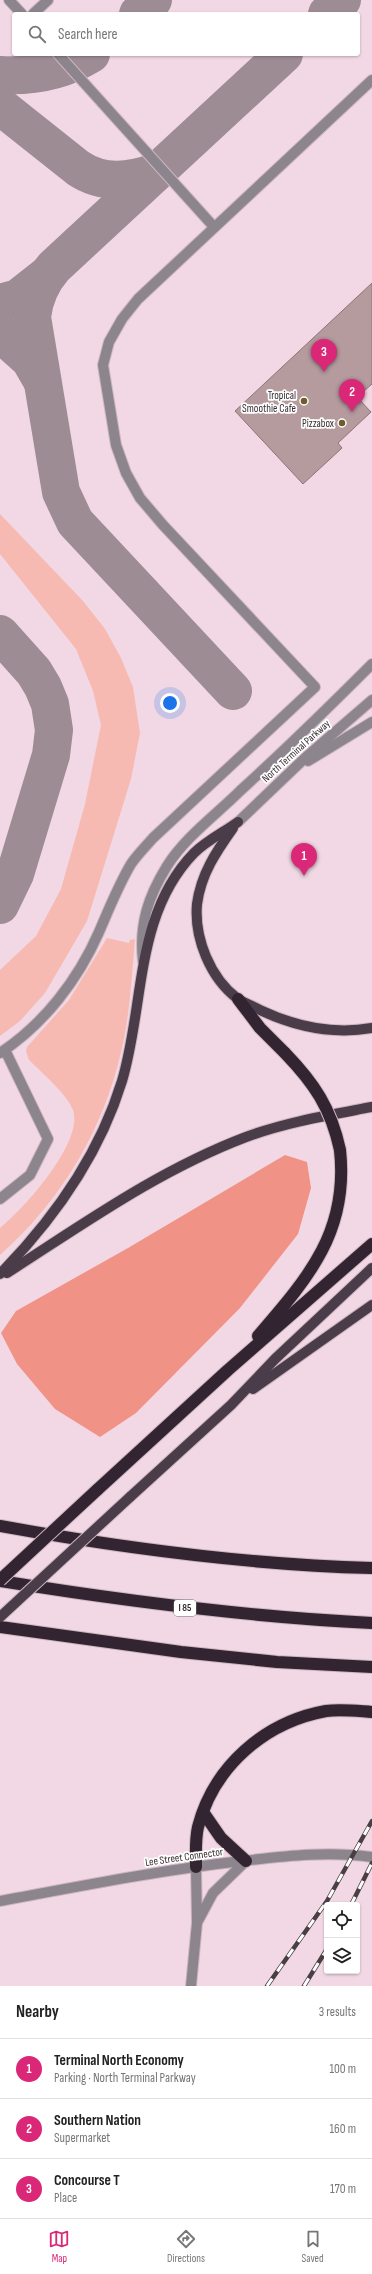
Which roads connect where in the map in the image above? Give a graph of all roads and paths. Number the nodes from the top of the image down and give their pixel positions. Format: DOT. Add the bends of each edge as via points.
graph roads {
  1 [pos="9,0"];
  2 [pos="48,0"];
  3 [pos="20,12"];
  4 [pos="35,12"];
  5 [pos="60,56"];
  6 [pos="372,80"];
  7 [pos="214,227"];
  8 [pos="372,664"];
  9 [pos="372,700"];
  10 [pos="372,722"];
  11 [pos="280,781"];
  12 [pos="238,822"];
  13 [pos="144,966"];
  14 [pos="238,999"];
  15 [pos="372,1028"];
  16 [pos="2,1051"];
  17 [pos="372,1107"];
  18 [pos="0,1199"];
  19 [pos="372,1244"];
  20 [pos="372,1268"];
  21 [pos="0,1276"];
  22 [pos="372,1305"];
  23 [pos="228,1370"];
  24 [pos="231,1405"];
  25 [pos="0,1526"];
  26 [pos="372,1568"];
  27 [pos="0,1580"];
  28 [pos="0,1618"];
  29 [pos="372,1623"];
  30 [pos="0,1627"];
  31 [pos="372,1667"];
  32 [pos="372,1712"];
  33 [pos="203,1812"];
  34 [pos="372,1857"];
  35 [pos="246,1861"];
  36 [pos="196,1867"];
  37 [pos="0,1901"];
  38 [pos="197,1923"];
  39 [pos="192,1986"];
  1 -- 3 [label="street"];
  2 -- 4 [label="street"];
  5 -- 7 [label="street"];
  6 -- 7 [label="street"];
  7 -- 16 [label="street" via="138,299 122,319 109,342 103,365 116,445 126,473 140,498 315,687 153,838 132,863 115,892 96,938 66,988 44,1015"];
  8 -- 13 [label="street" via="322,715 192,837 168,864 144,916 141,940"];
  9 -- 11 [label="street, North Terminal Parkway"];
  10 -- 11 [label="street"];
  11 -- 12 [label="street, North Terminal Parkway"];
  12 -- 13 [label="main road" via="194,852 177,873 153,920"];
  12 -- 14 [label="main road" via="208,866 197,905 204,953 216,974"];
  13 -- 21 [label="main road" via="122,1080 103,1132 67,1194"];
  14 -- 15 [label="main road" via="302,1026 350,1031"];
  14 -- 23 [label="highway, bridge" via="260,1028 303,1072 328,1108 335,1126 343,1171 337,1216 319,1259 293,1296"];
  16 -- 18 [label="street" via="48,1139 30,1175"];
  17 -- 21 [label="main road" via="273,1129 190,1160 135,1190"];
  19 -- 23 [label="highway"];
  20 -- 24 [label="main road" via="275,1359"];
  22 -- 24 [label="main road"];
  23 -- 27 [label="highway, bridge"];
  24 -- 28 [label="main road, bridge"];
  25 -- 26 [label="highway" via="142,1548 290,1563"];
  27 -- 29 [label="highway, I 85" via="183,1608 307,1620"];
  30 -- 31 [label="highway" via="181,1652 277,1662"];
  32 -- 33 [label="highway" via="328,1711 307,1715 286,1722 265,1734 228,1766"];
  33 -- 35 [label="highway" via="221,1838"];
  33 -- 36 [label="highway" via="198,1828"];
  34 -- 35 [label="street, Lee Street Connector" via="351,1854 306,1854"];
  35 -- 36 [label="street, Lee Street Connector"];
  35 -- 38 [label="street" via="213,1893"];
  36 -- 37 [label="street, Lee Street Connector"];
  36 -- 38 [label="street"];
  38 -- 39 [label="street"];
}
